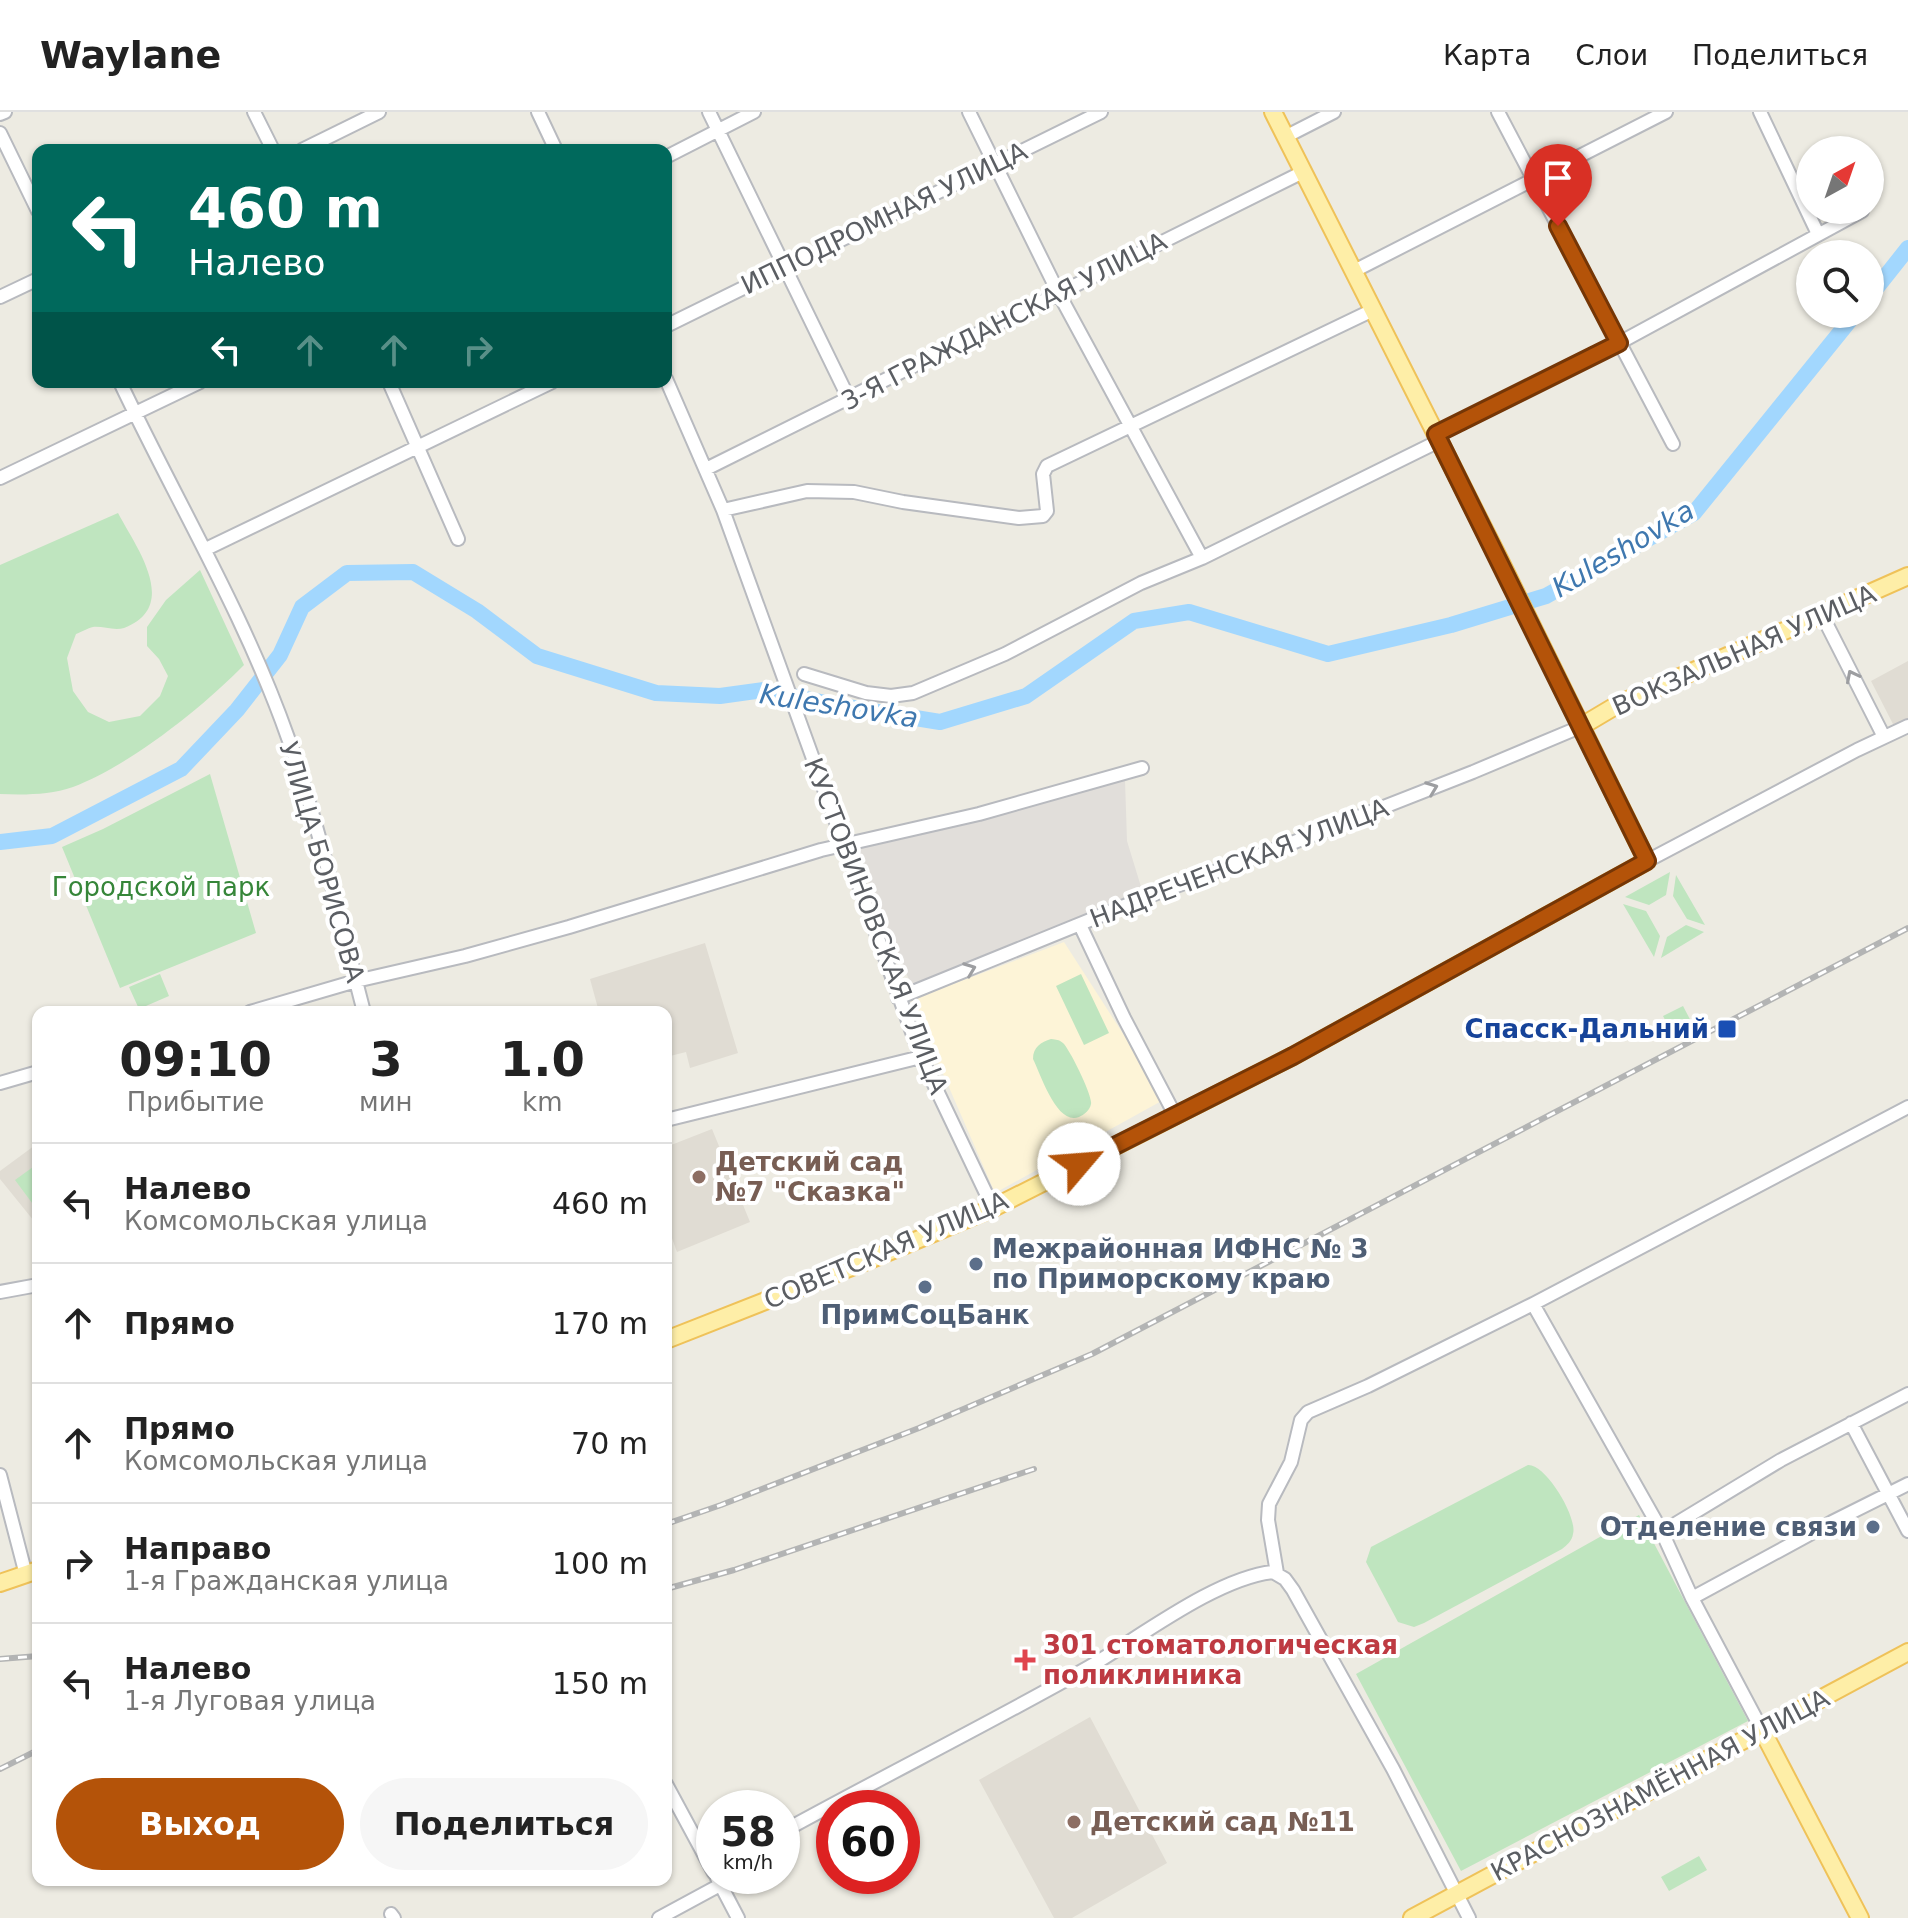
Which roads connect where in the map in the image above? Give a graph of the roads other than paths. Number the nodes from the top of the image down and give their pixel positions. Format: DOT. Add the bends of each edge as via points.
graph roads {
  1 [pos="254,112"];
  2 [pos="379,112"];
  3 [pos="538,112"];
  4 [pos="709,112"];
  5 [pos="754,112"];
  6 [pos="969,112"];
  7 [pos="1101,112"];
  8 [pos="1273,112"];
  9 [pos="1334,112"];
  10 [pos="1498,112"];
  11 [pos="1666,112"];
  12 [pos="1760,112"];
  13 [pos="717,130"];
  14 [pos="0,133"];
  15 [pos="1285,137"];
  16 [pos="270,144"];
  17 [pos="314,144"];
  18 [pos="553,144"];
  19 [pos="672,154"];
  20 [pos="994,164"];
  21 [pos="1303,172"];
  22 [pos="1533,180"];
  23 [pos="32,199"];
  24 [pos="1837,224"];
  25 [pos="1818,234"];
  26 [pos="784,266"];
  27 [pos="1354,271"];
  28 [pos="32,282"];
  29 [pos="1059,294"];
  30 [pos="0,297"];
  31 [pos="1373,310"];
  32 [pos="672,323"];
  33 [pos="1619,343"];
  34 [pos="123,388"];
  35 [pos="188,388"];
  36 [pos="392,388"];
  37 [pos="540,388"];
  38 [pos="670,388"];
  39 [pos="849,399"];
  40 [pos="135,414"];
  41 [pos="1129,426"];
  42 [pos="1438,438"];
  43 [pos="1673,444"];
  44 [pos="419,448"];
  45 [pos="706,469"];
  46 [pos="0,478"];
  47 [pos="723,510"];
  48 [pos="458,539"];
  49 [pos="206,549"];
  50 [pos="1202,558"];
  51 [pos="1908,576"];
  52 [pos="1822,615"];
  53 [pos="804,674"];
  54 [pos="1908,726"];
  55 [pos="1580,727"];
  56 [pos="1884,737"];
  57 [pos="1142,768"];
  58 [pos="845,844"];
  59 [pos="1647,861"];
  60 [pos="1080,925"];
  61 [pos="356,981"];
  62 [pos="898,998"];
  63 [pos="271,1006"];
  64 [pos="362,1006"];
  65 [pos="921,1057"];
  66 [pos="32,1074"];
  67 [pos="0,1083"];
  68 [pos="1908,1107"];
  69 [pos="1175,1115"];
  70 [pos="672,1119"];
  71 [pos="993,1208"];
  72 [pos="32,1286"];
  73 [pos="0,1292"];
  74 [pos="1533,1304"];
  75 [pos="672,1338"];
  76 [pos="1908,1394"];
  77 [pos="1851,1423"];
  78 [pos="0,1475"];
  79 [pos="1908,1484"];
  80 [pos="1889,1494"];
  81 [pos="1908,1531"];
  82 [pos="1662,1532"];
  83 [pos="32,1572"];
  84 [pos="1277,1573"];
  85 [pos="0,1583"];
  86 [pos="1692,1598"];
  87 [pos="1908,1652"];
  88 [pos="1762,1730"];
  89 [pos="672,1795"];
  90 [pos="800,1822"];
  91 [pos="696,1840"];
  92 [pos="696,1890"];
  93 [pos="725,1894"];
  94 [pos="1457,1894"];
  95 [pos="659,1918"];
  96 [pos="738,1918"];
  97 [pos="1412,1918"];
  98 [pos="1469,1918"];
  99 [pos="1860,1918"];
  1 -- 16 [label="street"];
  2 -- 17 [label="street"];
  3 -- 18 [label="street"];
  4 -- 13 [label="street"];
  5 -- 13 [label="street"];
  6 -- 20 [label="street"];
  7 -- 20 [label="street, ИППОДРОМНАЯ УЛИЦА"];
  8 -- 15 [label="main road"];
  9 -- 15 [label="street"];
  10 -- 22 [label="street"];
  11 -- 22 [label="street"];
  12 -- 25 [label="street"];
  13 -- 19 [label="street"];
  13 -- 26 [label="street"];
  14 -- 23 [label="street"];
  15 -- 21 [label="main road"];
  20 -- 26 [label="street, ИППОДРОМНАЯ УЛИЦА"];
  20 -- 29 [label="street"];
  21 -- 27 [label="main road"];
  21 -- 29 [label="street, 3-Я ГРАЖДАНСКАЯ УЛИЦА"];
  22 -- 27 [label="street"];
  22 -- 33 [label="street"];
  24 -- 25 [label="street"];
  25 -- 33 [label="street"];
  26 -- 32 [label="street, ИППОДРОМНАЯ УЛИЦА"];
  26 -- 39 [label="street"];
  27 -- 31 [label="main road"];
  28 -- 30 [label="street"];
  29 -- 39 [label="street, 3-Я ГРАЖДАНСКАЯ УЛИЦА"];
  29 -- 41 [label="street"];
  31 -- 41 [label="street"];
  31 -- 42 [label="main road"];
  33 -- 42 [label="street"];
  33 -- 43 [label="street"];
  34 -- 40 [label="street"];
  35 -- 40 [label="street"];
  36 -- 44 [label="street"];
  37 -- 44 [label="street"];
  38 -- 45 [label="street"];
  39 -- 45 [label="street, 3-Я ГРАЖДАНСКАЯ УЛИЦА"];
  40 -- 46 [label="street"];
  40 -- 49 [label="street"];
  41 -- 47 [label="street" via="1047,466 1047,511 1035,518 854,492 798,492"];
  41 -- 50 [label="street"];
  42 -- 50 [label="street"];
  42 -- 55 [label="main road"];
  44 -- 48 [label="street"];
  44 -- 49 [label="street"];
  45 -- 47 [label="street"];
  47 -- 58 [label="street, КУСТОВИНОВСКАЯ УЛИЦА"];
  49 -- 61 [label="street, УЛИЦА БОРИСОВА" via="278,713"];
  50 -- 53 [label="street" via="1141,583 1005,654 906,695 866,693"];
  51 -- 52 [label="main road, ВОКЗАЛЬНАЯ УЛИЦА"];
  52 -- 55 [label="main road, ВОКЗАЛЬНАЯ УЛИЦА" via="1617,705"];
  56 -- 52 [label="street, one-way"];
  54 -- 56 [label="street, СОВЕТСКАЯ УЛИЦА"];
  55 -- 59 [label="main road"];
  60 -- 55 [label="street, НАДРЕЧЕНСКАЯ УЛИЦА, one-way"];
  56 -- 59 [label="street, СОВЕТСКАЯ УЛИЦА"];
  57 -- 58 [label="street" via="979,814"];
  58 -- 61 [label="street" via="569,927"];
  58 -- 62 [label="street, КУСТОВИНОВСКАЯ УЛИЦА"];
  59 -- 69 [label="main road, СОВЕТСКАЯ УЛИЦА"];
  62 -- 60 [label="street, НАДРЕЧЕНСКАЯ УЛИЦА, one-way"];
  60 -- 69 [label="street"];
  61 -- 63 [label="street"];
  61 -- 64 [label="street, УЛИЦА БОРИСОВА"];
  62 -- 65 [label="street, КУСТОВИНОВСКАЯ УЛИЦА"];
  65 -- 70 [label="street"];
  65 -- 71 [label="street, КУСТОВИНОВСКАЯ УЛИЦА"];
  66 -- 67 [label="street"];
  68 -- 74 [label="street"];
  69 -- 71 [label="main road, СОВЕТСКАЯ УЛИЦА"];
  71 -- 75 [label="main road, СОВЕТСКАЯ УЛИЦА"];
  72 -- 73 [label="street"];
  74 -- 82 [label="street"];
  74 -- 84 [label="street" via="1308,1412 1269,1504"];
  76 -- 77 [label="street"];
  77 -- 80 [label="street"];
  77 -- 82 [label="street"];
  78 -- 83 [label="street"];
  79 -- 80 [label="street"];
  80 -- 81 [label="street"];
  80 -- 86 [label="street"];
  82 -- 86 [label="street"];
  83 -- 85 [label="main road"];
  84 -- 90 [label="street" via="1249,1577 1200,1599 1089,1666"];
  84 -- 94 [label="street" via="1293,1590"];
  86 -- 88 [label="street"];
  87 -- 88 [label="main road, КРАСНОЗНАМЁННАЯ УЛИЦА"];
  88 -- 94 [label="main road, КРАСНОЗНАМЁННАЯ УЛИЦА"];
  88 -- 99 [label="main road"];
  89 -- 91 [label="street"];
  92 -- 95 [label="street"];
  93 -- 96 [label="street"];
  94 -- 97 [label="main road, КРАСНОЗНАМЁННАЯ УЛИЦА"];
  94 -- 98 [label="street"];
}
